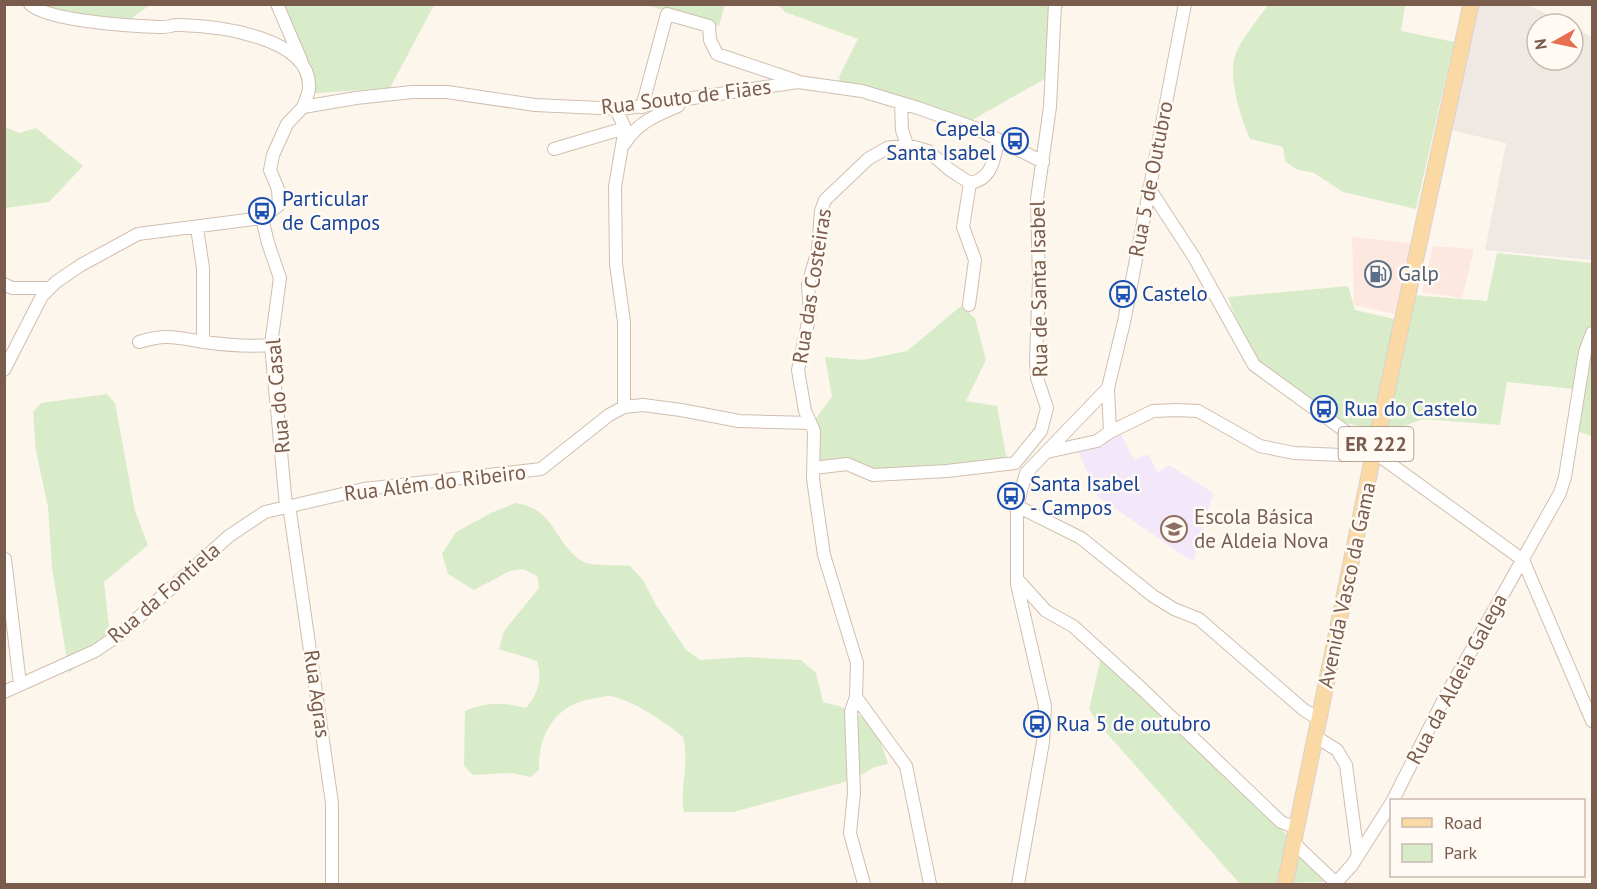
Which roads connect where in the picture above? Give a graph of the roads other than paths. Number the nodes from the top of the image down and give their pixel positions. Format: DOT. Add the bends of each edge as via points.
graph roads {
  1 [pos="30,4"];
  2 [pos="277,4"];
  3 [pos="1055,4"];
  4 [pos="1185,4"];
  5 [pos="1470,4"];
  6 [pos="305,73"];
  7 [pos="798,82"];
  8 [pos="693,100"];
  9 [pos="901,103"];
  10 [pos="642,106"];
  11 [pos="303,107"];
  12 [pos="616,109"];
  13 [pos="625,128"];
  14 [pos="999,140"];
  15 [pos="907,145"];
  16 [pos="622,148"];
  17 [pos="554,149"];
  18 [pos="1043,162"];
  19 [pos="970,183"];
  20 [pos="1149,189"];
  21 [pos="262,218"];
  22 [pos="197,228"];
  23 [pos="4,284"];
  24 [pos="50,288"];
  25 [pos="969,305"];
  26 [pos="1593,333"];
  27 [pos="139,342"];
  28 [pos="203,342"];
  29 [pos="271,345"];
  30 [pos="4,370"];
  31 [pos="1108,388"];
  32 [pos="624,407"];
  33 [pos="810,423"];
  34 [pos="1110,432"];
  35 [pos="1374,451"];
  36 [pos="1046,452"];
  37 [pos="1015,463"];
  38 [pos="814,468"];
  39 [pos="1026,473"];
  40 [pos="287,505"];
  41 [pos="1017,506"];
  42 [pos="5,560"];
  43 [pos="1523,560"];
  44 [pos="1017,579"];
  45 [pos="20,684"];
  46 [pos="4,692"];
  47 [pos="856,697"];
  48 [pos="1319,719"];
  49 [pos="1593,721"];
  50 [pos="1316,737"];
  51 [pos="1393,799"];
  52 [pos="1390,804"];
  53 [pos="1297,828"];
  54 [pos="1294,843"];
  55 [pos="1358,855"];
  56 [pos="1335,884"];
  57 [pos="332,885"];
  58 [pos="864,885"];
  59 [pos="930,885"];
  60 [pos="1018,885"];
  61 [pos="1285,885"];
  1 -- 6 [label="street" via="44,14 83,20 237,31 270,41 295,57"];
  2 -- 6 [label="street"];
  3 -- 18 [label="street, Rua de Santa Isabel"];
  4 -- 20 [label="street, Rua 5 de Outubro"];
  5 -- 35 [label="main road, Avenida Vasco da Gama / ER 222"];
  6 -- 11 [label="street" via="309,89"];
  7 -- 8 [label="street, Rua Souto de Fiães"];
  7 -- 9 [label="street, Rua Souto de Fiães" via="862,91"];
  7 -- 10 [label="street" via="717,54 710,40 710,26 667,14"];
  8 -- 10 [label="street, Rua Souto de Fiães"];
  8 -- 16 [label="street" via="647,119"];
  9 -- 14 [label="street, Rua Souto de Fiães"];
  9 -- 15 [label="street"];
  10 -- 12 [label="street, Rua Souto de Fiães"];
  11 -- 12 [label="street, Rua Souto de Fiães" via="356,98 447,92 535,105"];
  11 -- 21 [label="street" via="287,124 273,155 270,170 278,189 279,205"];
  12 -- 13 [label="street"];
  13 -- 16 [label="street"];
  13 -- 17 [label="street"];
  14 -- 18 [label="street, Rua Souto de Fiães"];
  14 -- 19 [label="street" via="990,173"];
  15 -- 19 [label="street" via="928,151"];
  15 -- 33 [label="street, Rua das Costeiras" via="887,148 868,159 838,185 821,211 818,250 808,285 810,313 798,370"];
  16 -- 32 [label="street" via="615,187 615,264 624,322"];
  18 -- 37 [label="street, Rua de Santa Isabel" via="1037,199 1036,358 1037,378 1047,408 1041,431"];
  19 -- 25 [label="street" via="963,227 975,260"];
  20 -- 31 [label="street, Rua 5 de Outubro"];
  20 -- 35 [label="street" via="1194,257 1254,365"];
  21 -- 22 [label="street"];
  21 -- 29 [label="street, Rua do Casal" via="280,278"];
  22 -- 24 [label="street" via="138,234"];
  22 -- 28 [label="street" via="203,268"];
  23 -- 24 [label="street" via="12,288"];
  24 -- 30 [label="street" via="42,296"];
  26 -- 43 [label="street, Rua da Aldeia Galega" via="1585,352 1565,477"];
  27 -- 28 [label="street" via="158,336"];
  28 -- 29 [label="street"];
  29 -- 40 [label="street, Rua do Casal"];
  31 -- 34 [label="street, Rua 5 de Outubro"];
  31 -- 36 [label="street"];
  32 -- 33 [label="street" via="643,405 739,421"];
  32 -- 40 [label="street, Rua Além do Ribeiro" via="541,469 364,489"];
  33 -- 38 [label="street, Rua das Costeiras" via="815,443"];
  34 -- 35 [label="street" via="1153,411 1198,411 1260,446 1342,455"];
  34 -- 36 [label="street" via="1097,441"];
  35 -- 43 [label="street"];
  35 -- 48 [label="main road, Avenida Vasco da Gama / ER 222"];
  36 -- 39 [label="street"];
  37 -- 38 [label="street" via="873,475 847,464"];
  37 -- 39 [label="street"];
  38 -- 47 [label="street, Rua das Costeiras" via="824,555 857,663"];
  39 -- 41 [label="street"];
  40 -- 45 [label="street, Rua da Fontiela" via="265,513 229,536 120,634 69,664"];
  40 -- 57 [label="street, Rua Agras" via="332,803"];
  41 -- 44 [label="street"];
  41 -- 48 [label="street" via="1081,538 1153,596 1199,619 1304,711"];
  42 -- 45 [label="street"];
  43 -- 49 [label="street"];
  43 -- 51 [label="street, Rua da Aldeia Galega"];
  44 -- 53 [label="street" via="1046,610 1073,626 1141,688 1281,822"];
  44 -- 60 [label="street" via="1045,706"];
  45 -- 46 [label="street, Rua da Fontiela"];
  47 -- 58 [label="street, Rua das Costeiras" via="851,711 854,793 850,833"];
  47 -- 59 [label="street" via="906,766"];
  48 -- 50 [label="main road, Avenida Vasco da Gama / ER 222"];
  50 -- 53 [label="main road, Avenida Vasco da Gama / ER 222"];
  50 -- 55 [label="street" via="1337,750 1346,765"];
  52 -- 55 [label="street, Rua da Aldeia Galega"];
  53 -- 54 [label="main road, Avenida Vasco da Gama / ER 222"];
  54 -- 56 [label="street"];
  54 -- 61 [label="main road, Avenida Vasco da Gama / ER 222"];
  55 -- 56 [label="street, Rua da Aldeia Galega"];
}
